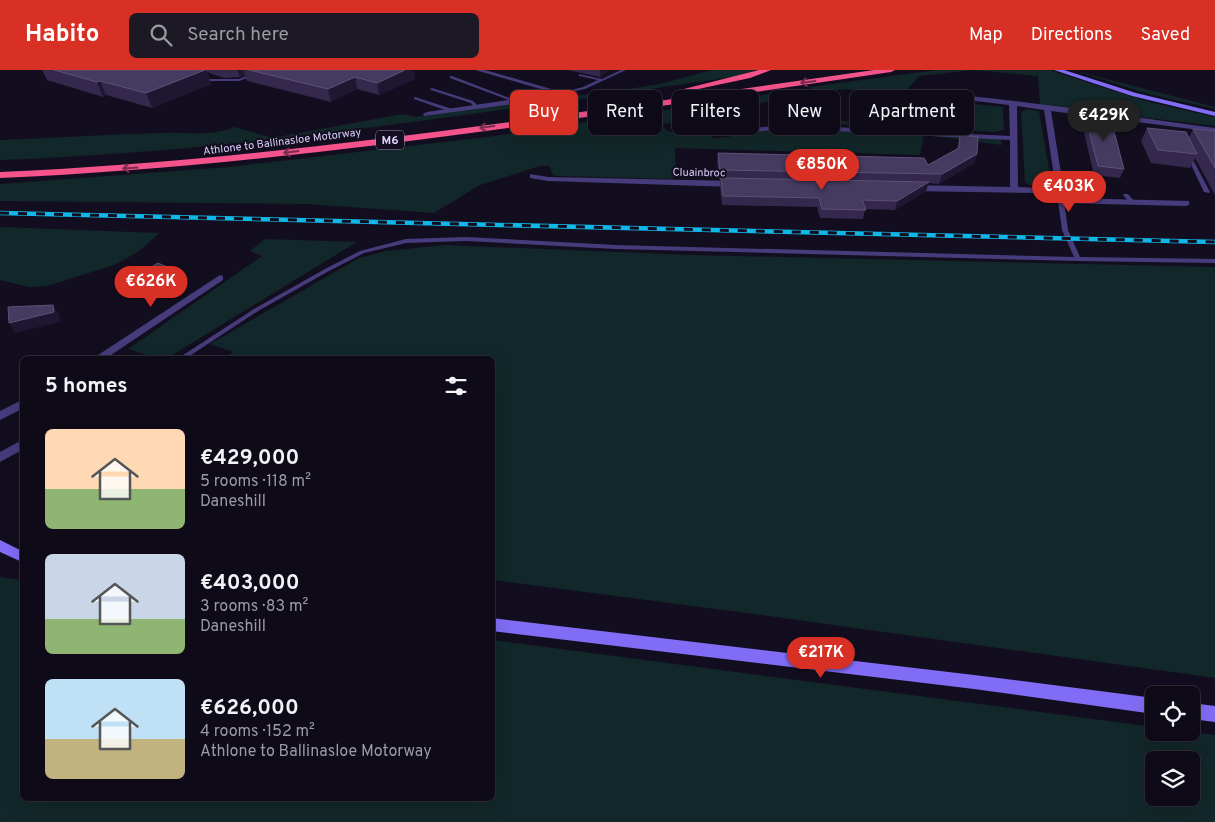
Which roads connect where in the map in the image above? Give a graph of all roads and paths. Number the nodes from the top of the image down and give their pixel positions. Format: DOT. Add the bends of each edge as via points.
graph roads {
  1 [pos="266,70"];
  2 [pos="478,70"];
  3 [pos="624,70"];
  4 [pos="767,70"];
  5 [pos="833,70"];
  6 [pos="891,70"];
  7 [pos="1057,70"];
  8 [pos="208,75"];
  9 [pos="580,75"];
  10 [pos="451,77"];
  11 [pos="193,78"];
  12 [pos="603,80"];
  13 [pos="225,81"];
  14 [pos="432,89"];
  15 [pos="551,90"];
  16 [pos="577,90"];
  17 [pos="684,90"];
  18 [pos="672,92"];
  19 [pos="415,98"];
  20 [pos="510,99"];
  21 [pos="974,99"];
  22 [pos="510,102"];
  23 [pos="1013,103"];
  24 [pos="476,106"];
  25 [pos="1047,109"];
  26 [pos="450,110"];
  27 [pos="427,114"];
  28 [pos="1215,114"];
  29 [pos="1174,125"];
  30 [pos="759,129"];
  31 [pos="1212,130"];
  32 [pos="1178,133"];
  33 [pos="1013,138"];
  34 [pos="1215,142"];
  35 [pos="1186,150"];
  36 [pos="0,165"];
  37 [pos="0,176"];
  38 [pos="532,176"];
  39 [pos="747,184"];
  40 [pos="905,188"];
  41 [pos="1014,190"];
  42 [pos="1038,190"];
  43 [pos="1207,192"];
  44 [pos="1062,201"];
  45 [pos="1186,203"];
  46 [pos="1078,259"];
  47 [pos="1215,261"];
  48 [pos="220,278"];
  49 [pos="102,356"];
  50 [pos="185,356"];
  51 [pos="20,405"];
  52 [pos="0,416"];
  53 [pos="20,445"];
  54 [pos="5,455"];
  55 [pos="0,468"];
  56 [pos="0,545"];
  57 [pos="20,556"];
  58 [pos="0,557"];
  59 [pos="20,557"];
  60 [pos="495,624"];
  61 [pos="1145,705"];
  62 [pos="1200,712"];
  63 [pos="1215,714"];
  1 -- 13 [label="lane" via="242,80"];
  2 -- 15 [label="street"];
  3 -- 12 [label="lane"];
  4 -- 17 [label="highway"];
  5 -- 17 [label="highway, Athlone to Ballinasloe Motorway / M6"];
  6 -- 37 [label="highway, Athlone to Ballinasloe Motorway / M6, one-way" via="242,158"];
  7 -- 28 [label="main road" via="1134,95"];
  8 -- 13 [label="lane"];
  9 -- 12 [label="lane"];
  10 -- 20 [label="lane"];
  11 -- 13 [label="lane"];
  12 -- 16 [label="lane"];
  14 -- 24 [label="lane"];
  18 -- 36 [label="highway, Athlone to Ballinasloe Motorway / M6" via="277,145 115,160"];
  19 -- 26 [label="lane"];
  21 -- 23 [label="street"];
  22 -- 24 [label="street"];
  23 -- 25 [label="street"];
  23 -- 33 [label="street"];
  24 -- 26 [label="street"];
  25 -- 29 [label="street"];
  25 -- 44 [label="street"];
  26 -- 27 [label="street"];
  29 -- 31 [label="street"];
  29 -- 32 [label="lane"];
  30 -- 33 [label="street" via="795,127"];
  31 -- 34 [label="street"];
  33 -- 41 [label="street"];
  35 -- 43 [label="lane"];
  38 -- 39 [label="street, Cluainbroc" via="548,180"];
  40 -- 41 [label="street"];
  41 -- 42 [label="street"];
  44 -- 45 [label="street" via="1129,198"];
  44 -- 46 [label="lane" via="1065,230"];
  46 -- 47 [label="lane"];
  46 -- 50 [label="lane" via="466,239 406,241 362,252 327,270"];
  48 -- 49 [label="street"];
  51 -- 52 [label="street"];
  53 -- 54 [label="street"];
  54 -- 55 [label="street"];
  56 -- 57 [label="main road"];
  58 -- 59 [label="main road"];
  60 -- 61 [label="main road"];
  62 -- 63 [label="main road"];
}
